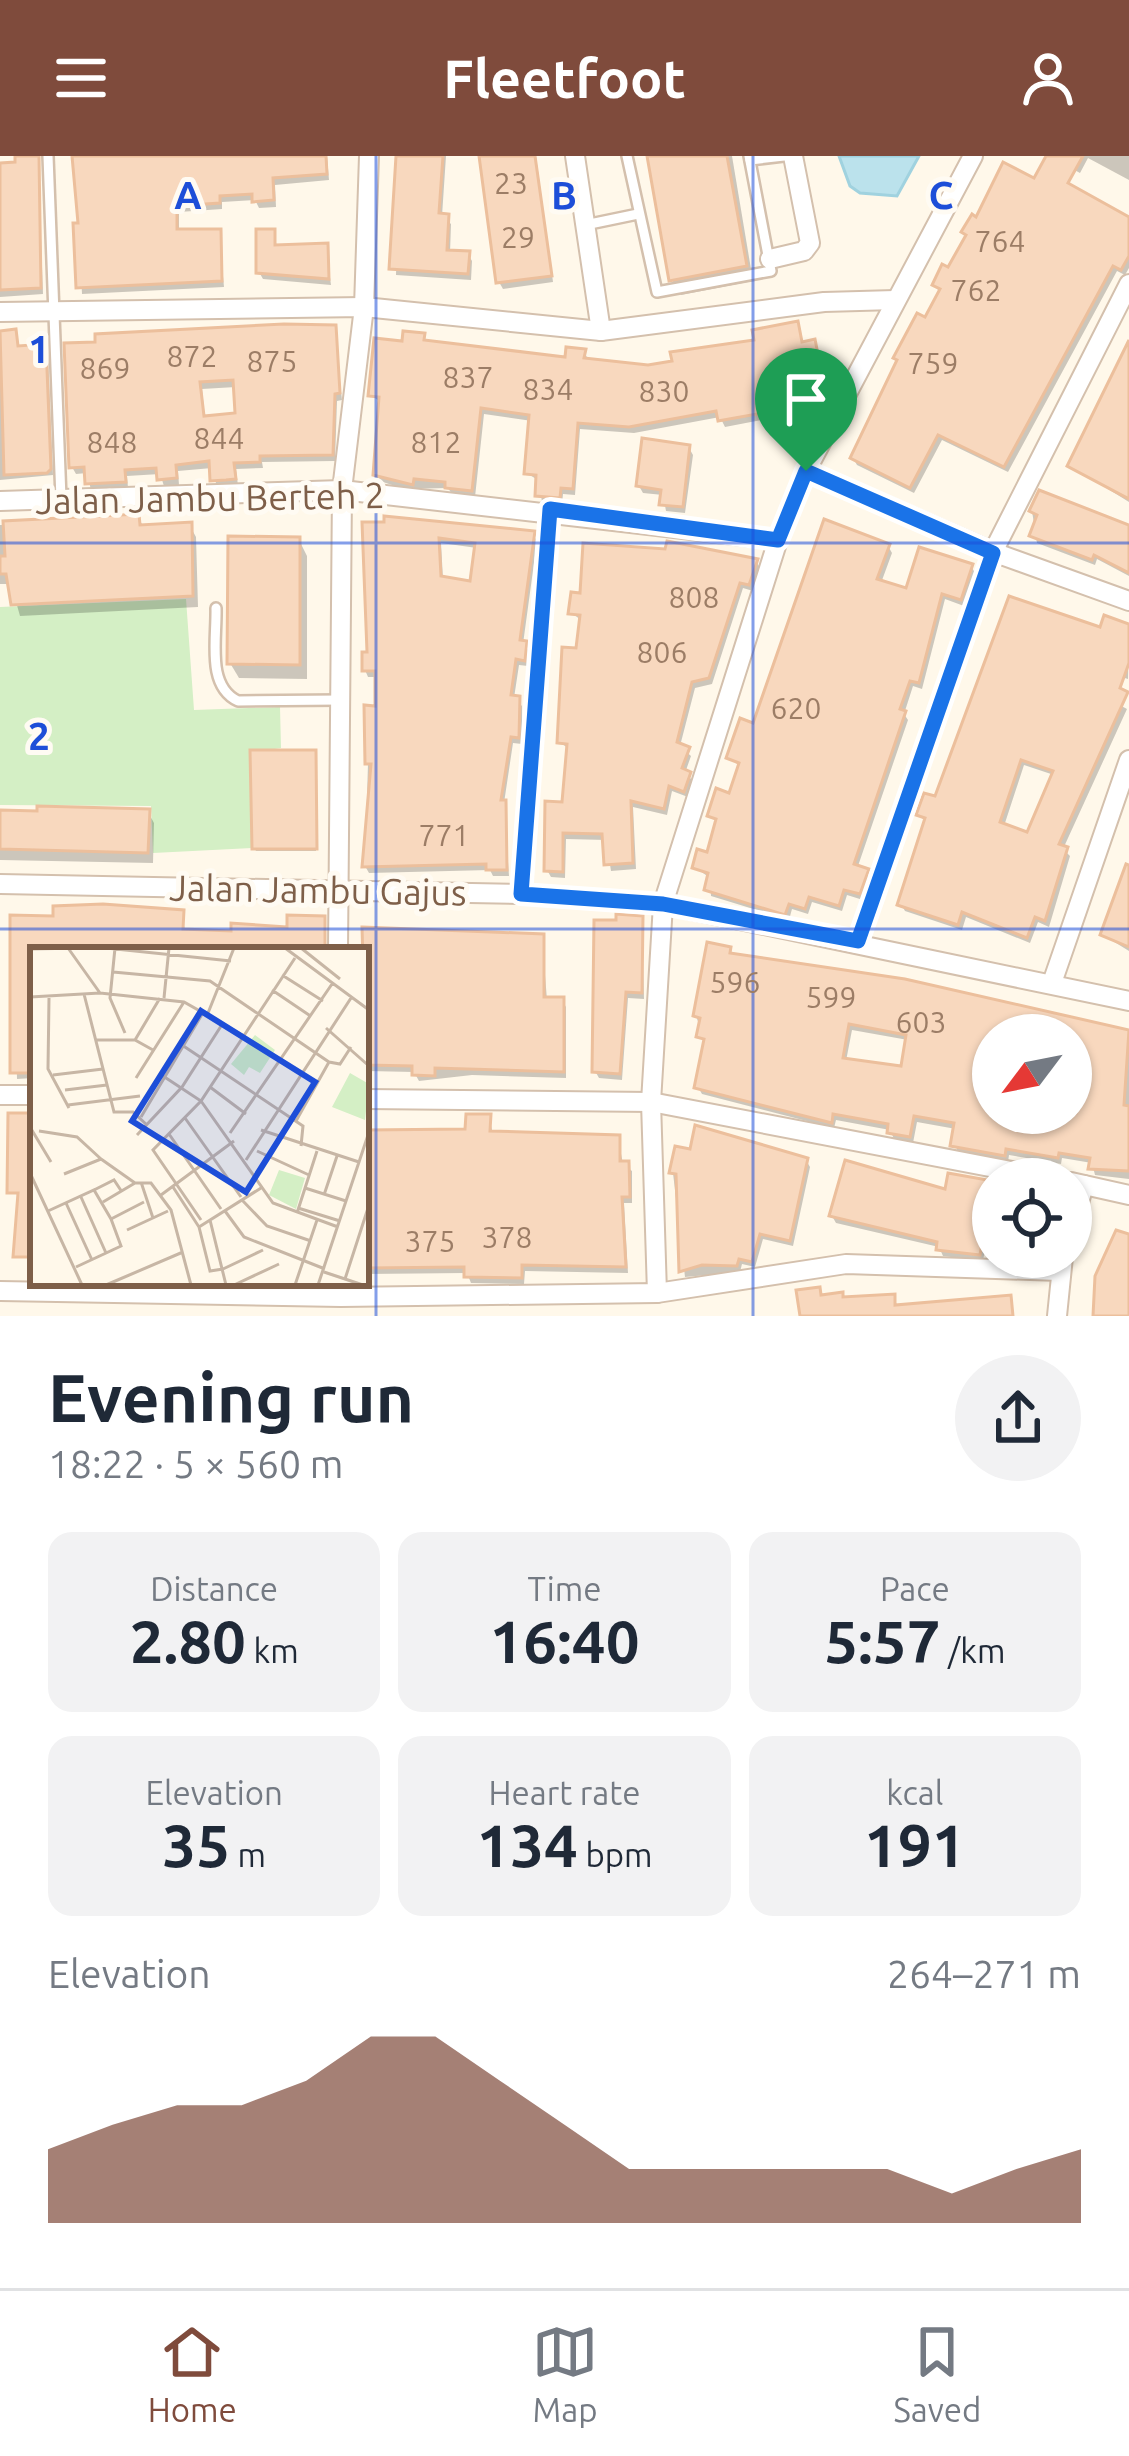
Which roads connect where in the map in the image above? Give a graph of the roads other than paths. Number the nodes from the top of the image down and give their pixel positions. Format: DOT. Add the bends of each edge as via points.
graph roads {
  1 [pos="48,156"];
  2 [pos="369,156"];
  3 [pos="575,156"];
  4 [pos="627,156"];
  5 [pos="789,156"];
  6 [pos="973,156"];
  7 [pos="750,158"];
  8 [pos="638,214"];
  9 [pos="585,225"];
  10 [pos="770,259"];
  11 [pos="1129,284"];
  12 [pos="895,300"];
  13 [pos="364,307"];
  14 [pos="53,308"];
  15 [pos="0,312"];
  16 [pos="601,331"];
  17 [pos="806,471"];
  18 [pos="342,490"];
  19 [pos="61,499"];
  20 [pos="0,501"];
  21 [pos="550,509"];
  22 [pos="778,540"];
  23 [pos="993,553"];
  24 [pos="1129,601"];
  25 [pos="216,608"];
  26 [pos="340,700"];
  27 [pos="1129,760"];
  28 [pos="0,884"];
  29 [pos="338,892"];
  30 [pos="521,894"];
  31 [pos="663,904"];
  32 [pos="858,941"];
  33 [pos="338,947"];
  34 [pos="1052,982"];
  35 [pos="1129,1001"];
  36 [pos="369,1099"];
  37 [pos="651,1102"];
  38 [pos="972,1163"];
  39 [pos="1092,1187"];
  40 [pos="1129,1195"];
  41 [pos="972,1264"];
  42 [pos="1060,1278"];
  43 [pos="341,1290"];
  44 [pos="0,1291"];
  45 [pos="657,1292"];
  46 [pos="1057,1316"];
  1 -- 14 [label="lane"];
  2 -- 13 [label="street"];
  3 -- 9 [label="street"];
  4 -- 8 [label="lane"];
  5 -- 7 [label="lane"];
  5 -- 10 [label="street" via="810,243"];
  6 -- 12 [label="street"];
  7 -- 10 [label="lane"];
  8 -- 9 [label="lane"];
  8 -- 10 [label="lane" via="657,292 768,272"];
  9 -- 16 [label="street"];
  11 -- 23 [label="street"];
  12 -- 16 [label="street"];
  12 -- 17 [label="street"];
  13 -- 14 [label="street"];
  13 -- 16 [label="street"];
  13 -- 18 [label="street"];
  14 -- 15 [label="street"];
  14 -- 19 [label="lane"];
  17 -- 22 [label="street"];
  17 -- 23 [label="street"];
  18 -- 19 [label="street, Jalan Jambu Berteh 2"];
  18 -- 21 [label="street, Jalan Jambu Berteh 2"];
  18 -- 26 [label="street"];
  19 -- 20 [label="street, Jalan Jambu Berteh 2"];
  21 -- 22 [label="street, Jalan Jambu Berteh 2"];
  21 -- 30 [label="street"];
  22 -- 31 [label="street"];
  23 -- 24 [label="street"];
  23 -- 32 [label="street"];
  25 -- 26 [label="lane" via="217,683 226,695"];
  26 -- 29 [label="street"];
  27 -- 34 [label="street"];
  28 -- 29 [label="street, Jalan Jambu Gajus"];
  29 -- 30 [label="street, Jalan Jambu Gajus"];
  29 -- 33 [label="street"];
  30 -- 31 [label="street, Jalan Jambu Gajus"];
  31 -- 32 [label="street, Jalan Jambu Gajus"];
  31 -- 37 [label="street"];
  32 -- 34 [label="street, Jalan Jambu Gajus"];
  34 -- 35 [label="street, Jalan Jambu Gajus"];
  36 -- 37 [label="street"];
  37 -- 38 [label="street"];
  37 -- 45 [label="street"];
  39 -- 40 [label="street"];
  41 -- 45 [label="street" via="847,1264"];
  42 -- 46 [label="street"];
  43 -- 44 [label="street"];
  43 -- 45 [label="street"];
}
